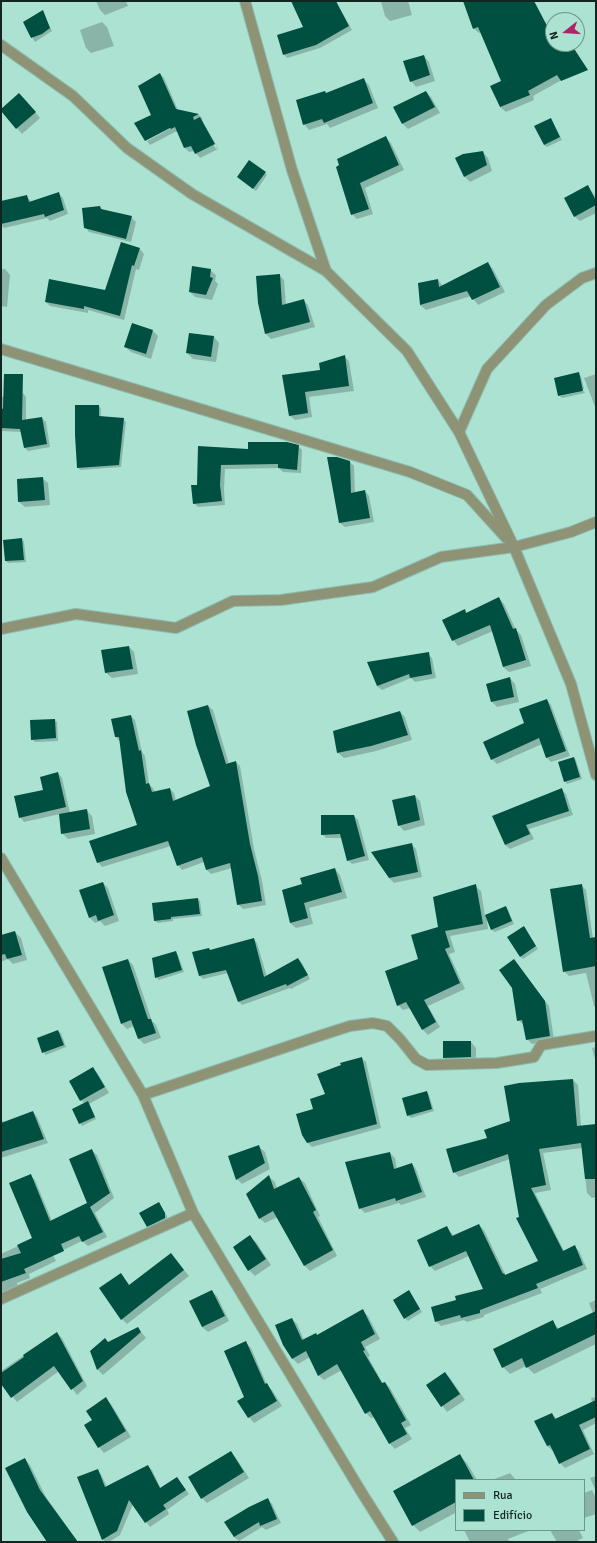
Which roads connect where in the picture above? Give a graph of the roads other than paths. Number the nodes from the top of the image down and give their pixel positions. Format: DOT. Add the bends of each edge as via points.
graph roads {
  1 [pos="245,1"];
  2 [pos="1,45"];
  3 [pos="326,271"];
  4 [pos="596,273"];
  5 [pos="1,349"];
  6 [pos="459,432"];
  7 [pos="596,522"];
  8 [pos="514,547"];
  9 [pos="1,629"];
  10 [pos="596,775"];
  11 [pos="2,863"];
  12 [pos="596,1036"];
  13 [pos="143,1095"];
  14 [pos="193,1213"];
  15 [pos="1,1299"];
  16 [pos="393,1542"];
  1 -- 3 [label="street" via="292,170"];
  2 -- 3 [label="street" via="73,96 127,148 192,194"];
  3 -- 6 [label="street" via="407,351"];
  4 -- 6 [label="street" via="582,278 546,305 487,369"];
  5 -- 8 [label="street" via="410,472 467,495"];
  6 -- 8 [label="street"];
  7 -- 8 [label="street" via="572,532"];
  8 -- 9 [label="street" via="441,557 373,587 281,600 233,601 176,628 76,614"];
  8 -- 10 [label="street" via="571,684"];
  11 -- 13 [label="street"];
  12 -- 13 [label="street" via="541,1045 534,1057 497,1062 427,1065 416,1059 387,1026 373,1023 350,1026"];
  13 -- 14 [label="street"];
  14 -- 15 [label="street"];
  14 -- 16 [label="street"];
}
